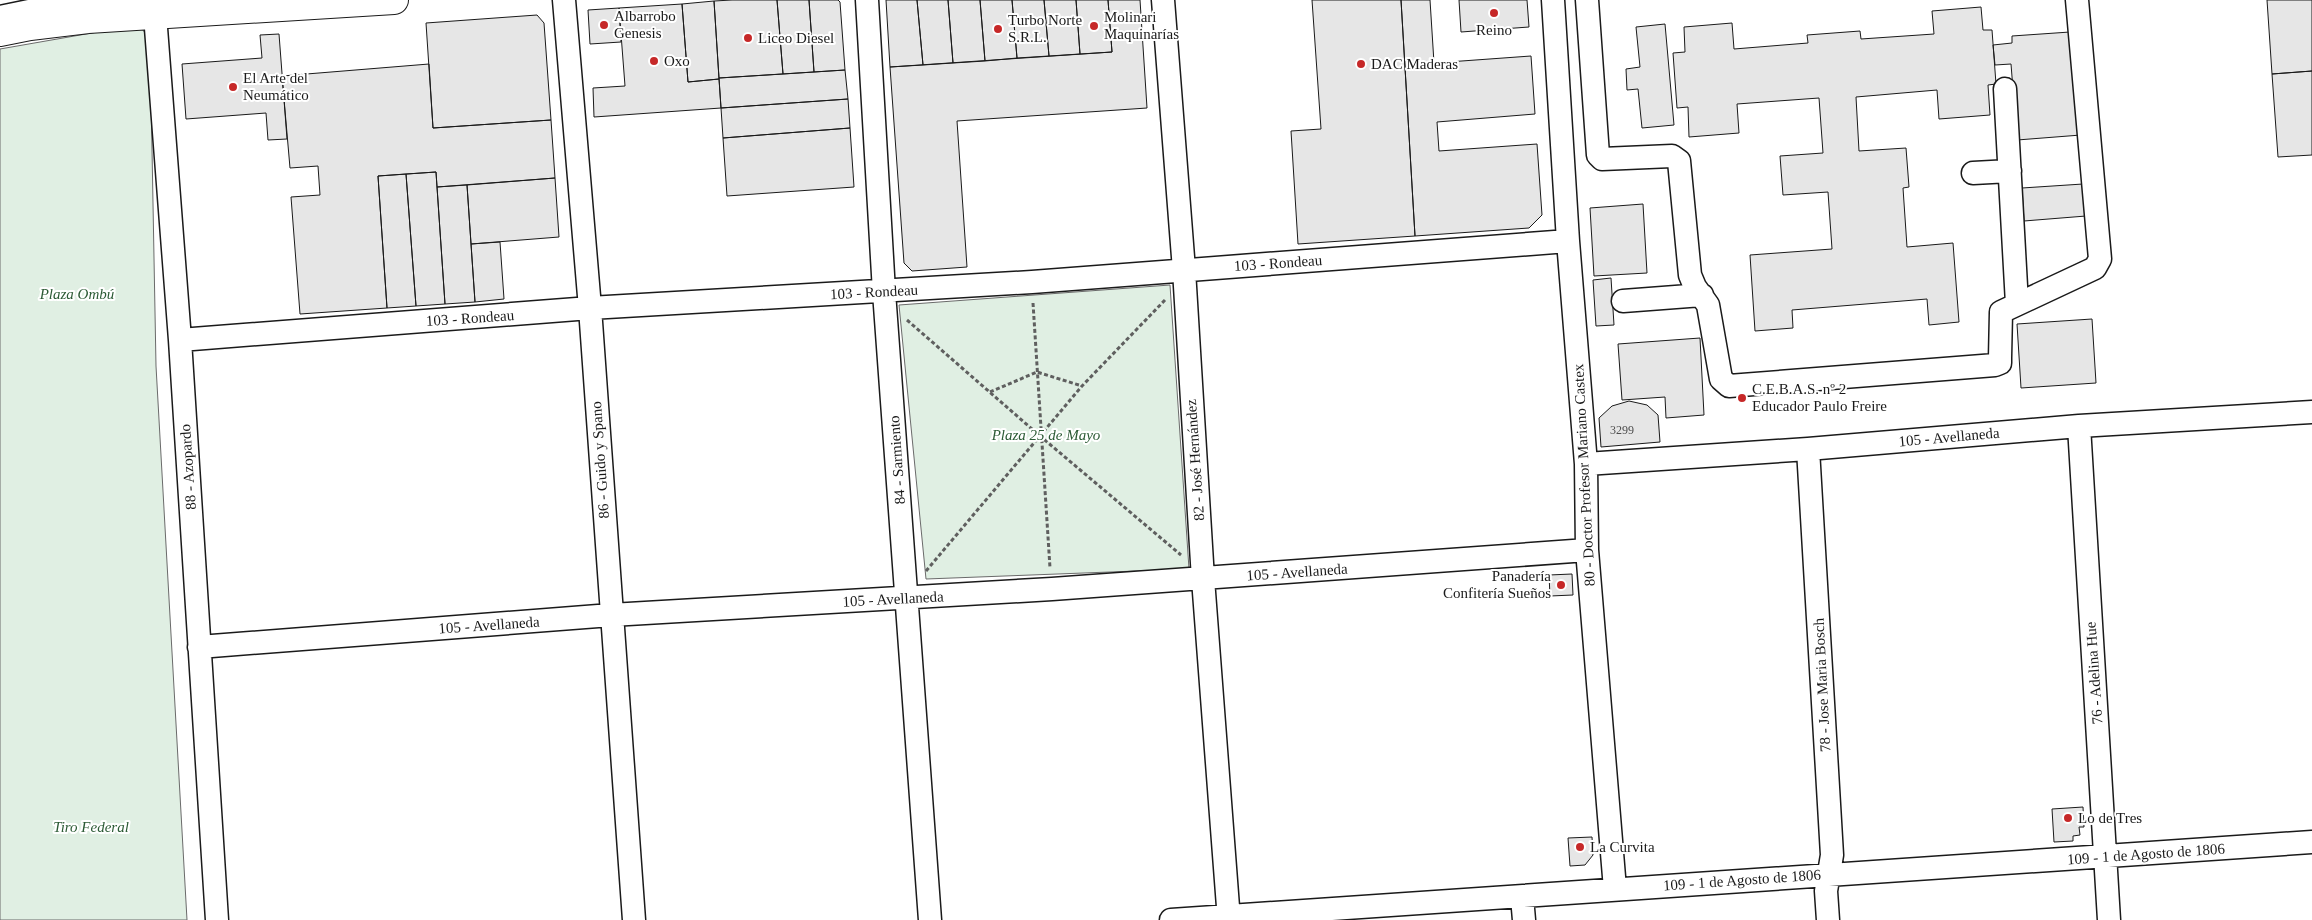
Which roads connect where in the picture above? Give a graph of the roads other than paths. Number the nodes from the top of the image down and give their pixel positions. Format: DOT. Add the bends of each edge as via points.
graph roads {
  1 [pos="394,0"];
  2 [pos="564,0"];
  3 [pos="867,0"];
  4 [pos="1163,0"];
  5 [pos="1553,0"];
  6 [pos="1587,0"];
  7 [pos="2077,0"];
  8 [pos="156,7"];
  9 [pos="0,18"];
  10 [pos="0,32"];
  11 [pos="2005,89"];
  12 [pos="2010,171"];
  13 [pos="1973,173"];
  14 [pos="1568,241"];
  15 [pos="1184,275"];
  16 [pos="1702,295"];
  17 [pos="885,297"];
  18 [pos="1623,301"];
  19 [pos="2017,304"];
  20 [pos="590,308"];
  21 [pos="180,340"];
  22 [pos="2312,412"];
  23 [pos="2079,426"];
  24 [pos="1808,449"];
  25 [pos="1586,464"];
  26 [pos="1587,550"];
  27 [pos="1203,576"];
  28 [pos="907,595"];
  29 [pos="611,615"];
  30 [pos="199,647"];
  31 [pos="2312,842"];
  32 [pos="2106,857"];
  33 [pos="1829,874"];
  34 [pos="1615,889"];
  35 [pos="1522,897"];
  36 [pos="1228,918"];
  37 [pos="217,920"];
  38 [pos="634,920"];
  39 [pos="930,920"];
  40 [pos="1171,920"];
  41 [pos="1524,920"];
  42 [pos="1828,920"];
  43 [pos="2110,920"];
  1 -- 8 [label="main road"];
  2 -- 20 [label="street, 86 - Guido y Spano"];
  3 -- 17 [label="street, 84 - Sarmiento"];
  4 -- 15 [label="street, 82 - José Hernández"];
  5 -- 14 [label="street, 80 - Doctor Profesor Mariano Castex"];
  6 -- 16 [label="street" via="1599,157 1672,156 1679,161 1690,275"];
  7 -- 19 [label="street" via="2099,264"];
  8 -- 9 [label="street" via="39,10"];
  8 -- 10 [label="main road"];
  8 -- 21 [label="street, 88 - Azopardo"];
  11 -- 12 [label="street"];
  12 -- 13 [label="street"];
  12 -- 19 [label="street"];
  14 -- 15 [label="street, 103 - Rondeau"];
  14 -- 25 [label="street, 80 - Doctor Profesor Mariano Castex"];
  15 -- 17 [label="street, 103 - Rondeau" via="1032,282"];
  15 -- 27 [label="street, 82 - José Hernández"];
  16 -- 18 [label="street"];
  16 -- 19 [label="street" via="1711,314 1722,379 1729,386 1995,365 2000,363 1999,316 2004,309"];
  17 -- 20 [label="street, 103 - Rondeau"];
  17 -- 28 [label="street, 84 - Sarmiento"];
  20 -- 21 [label="street, 103 - Rondeau"];
  20 -- 29 [label="street, 86 - Guido y Spano"];
  21 -- 30 [label="street, 88 - Azopardo"];
  22 -- 23 [label="street, 105 - Avellaneda"];
  23 -- 24 [label="street, 105 - Avellaneda"];
  23 -- 32 [label="street, 76 - Adelina Hue"];
  24 -- 25 [label="street, 105 - Avellaneda"];
  24 -- 33 [label="street, 78 - Jose Maria Bosch" via="1832,855"];
  25 -- 26 [label="street, 80 - Doctor Profesor Mariano Castex"];
  26 -- 27 [label="street, 105 - Avellaneda"];
  26 -- 34 [label="street, 80 - Doctor Profesor Mariano Castex"];
  27 -- 28 [label="street, 105 - Avellaneda" via="1052,589"];
  27 -- 36 [label="street, 82 - José Hernández"];
  28 -- 29 [label="street, 105 - Avellaneda"];
  28 -- 39 [label="street, 84 - Sarmiento"];
  29 -- 30 [label="street, 105 - Avellaneda"];
  29 -- 38 [label="street, 86 - Guido y Spano"];
  30 -- 37 [label="street, 88 - Azopardo"];
  31 -- 32 [label="street, 109 - 1 de Agosto de 1806"];
  32 -- 33 [label="street, 109 - 1 de Agosto de 1806"];
  32 -- 43 [label="street, 76 - Adelina Hue"];
  33 -- 34 [label="street, 109 - 1 de Agosto de 1806"];
  33 -- 42 [label="street, 78 - Jose Maria Bosch" via="1826,891"];
  34 -- 35 [label="street, 109 - 1 de Agosto de 1806"];
  35 -- 36 [label="street, 109 - 1 de Agosto de 1806"];
  35 -- 41 [label="street"];
  36 -- 40 [label="street, 109 - 1 de Agosto de 1806"];
}
